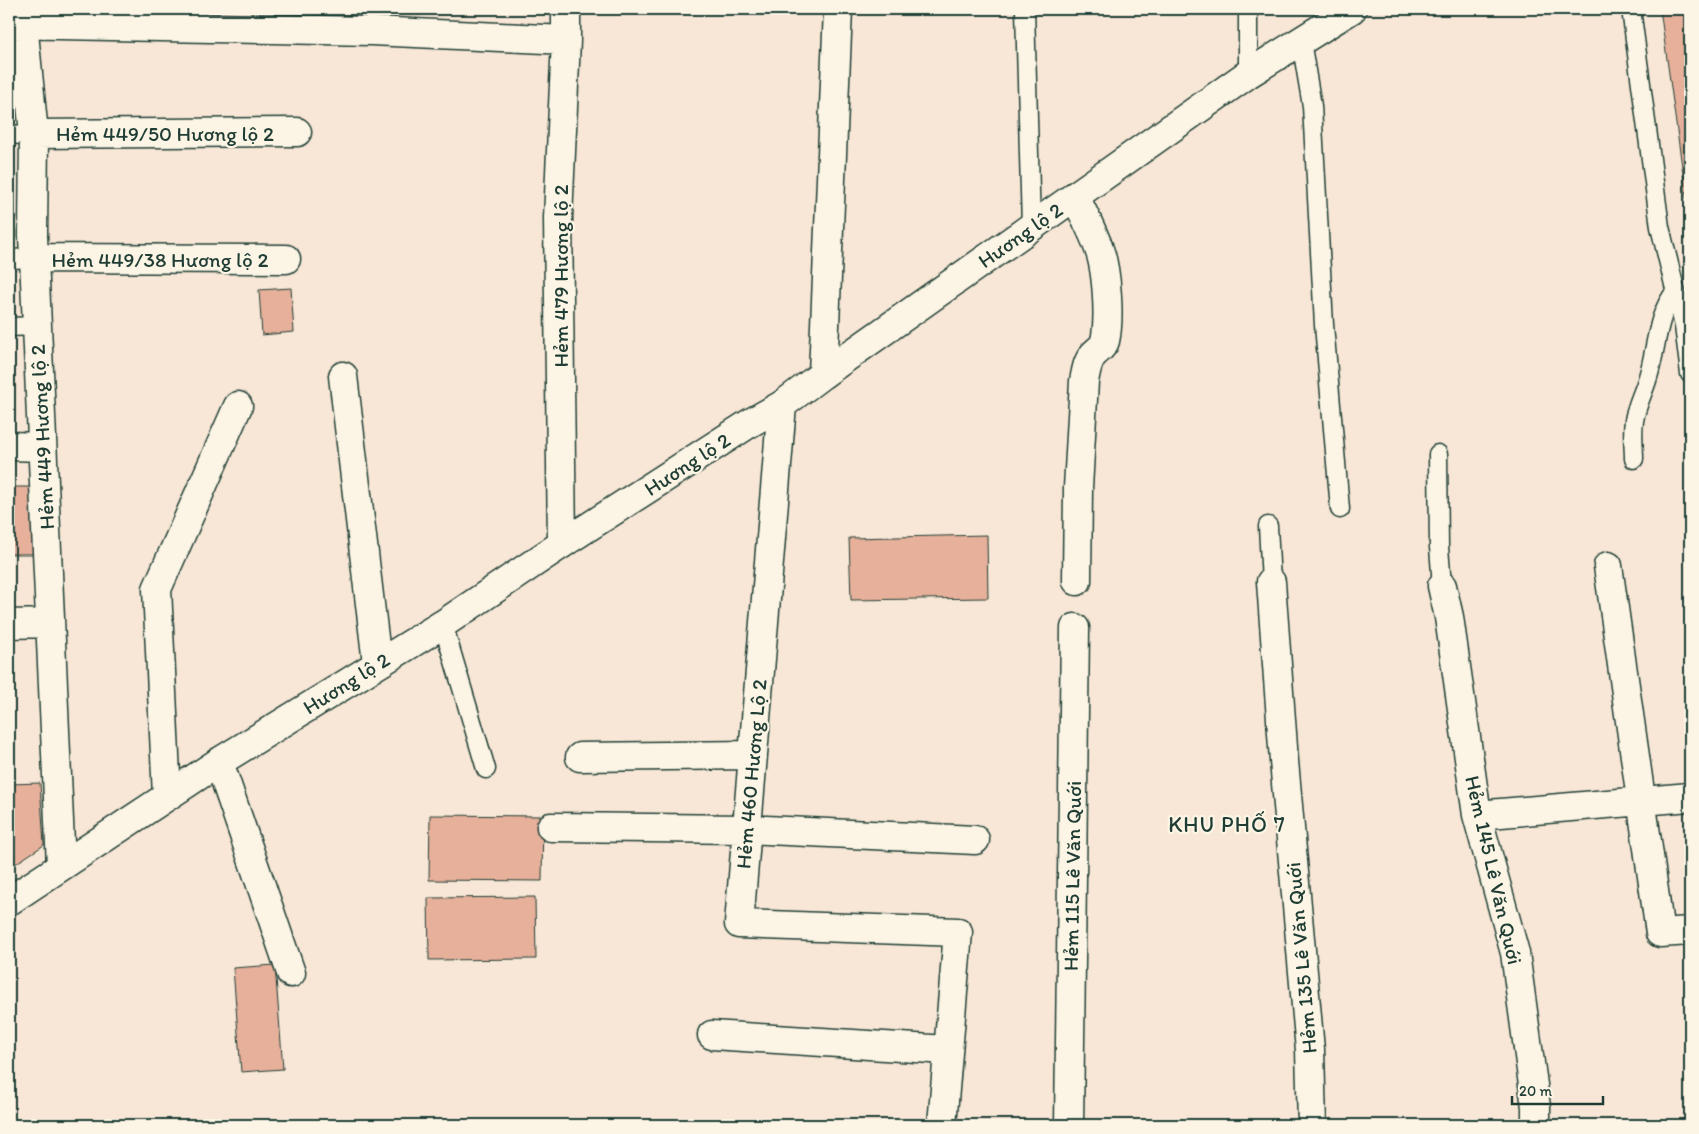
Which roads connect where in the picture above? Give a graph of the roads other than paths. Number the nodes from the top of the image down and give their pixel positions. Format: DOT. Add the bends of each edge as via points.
graph roads {
  1 [pos="566,9"];
  2 [pos="838,9"];
  3 [pos="1025,9"];
  4 [pos="1248,9"];
  5 [pos="1352,9"];
  6 [pos="1631,9"];
  7 [pos="18,18"];
  8 [pos="566,40"];
  9 [pos="1301,41"];
  10 [pos="1248,74"];
  11 [pos="297,132"];
  12 [pos="21,134"];
  13 [pos="1075,196"];
  14 [pos="1031,227"];
  15 [pos="22,258"];
  16 [pos="286,259"];
  17 [pos="1676,291"];
  18 [pos="36,326"];
  19 [pos="9,327"];
  20 [pos="823,374"];
  21 [pos="1690,374"];
  22 [pos="343,376"];
  23 [pos="782,405"];
  24 [pos="238,406"];
  25 [pos="9,446"];
  26 [pos="42,447"];
  27 [pos="1438,454"];
  28 [pos="1634,460"];
  29 [pos="1340,509"];
  30 [pos="1268,526"];
  31 [pos="562,544"];
  32 [pos="1608,566"];
  33 [pos="1077,580"];
  34 [pos="1271,582"];
  35 [pos="1442,586"];
  36 [pos="50,623"];
  37 [pos="9,624"];
  38 [pos="443,624"];
  39 [pos="1075,628"];
  40 [pos="377,663"];
  41 [pos="752,755"];
  42 [pos="580,756"];
  43 [pos="219,762"];
  44 [pos="486,768"];
  45 [pos="167,796"];
  46 [pos="1690,797"];
  47 [pos="1641,802"];
  48 [pos="1477,815"];
  49 [pos="552,827"];
  50 [pos="746,829"];
  51 [pos="975,840"];
  52 [pos="61,866"];
  53 [pos="9,901"];
  54 [pos="1690,931"];
  55 [pos="291,973"];
  56 [pos="712,1035"];
  57 [pos="947,1050"];
  58 [pos="942,1125"];
  59 [pos="1069,1125"];
  60 [pos="1312,1125"];
  61 [pos="1536,1125"];
  1 -- 8 [label="street, Hẻm 479 Hương lộ 2"];
  2 -- 20 [label="street"];
  3 -- 14 [label="lane"];
  4 -- 10 [label="lane"];
  5 -- 9 [label="street, Hương lộ 2"];
  6 -- 17 [label="lane" via="1660,227"];
  7 -- 8 [label="street"];
  7 -- 12 [label="street, Hẻm 449 Hương lộ 2"];
  8 -- 31 [label="street, Hẻm 479 Hương lộ 2" via="558,218"];
  9 -- 10 [label="street, Hương lộ 2"];
  9 -- 29 [label="lane" via="1312,106 1324,325"];
  10 -- 13 [label="street, Hương lộ 2"];
  11 -- 12 [label="street, Hẻm 449/50 Hương lộ 2"];
  12 -- 15 [label="street, Hẻm 449 Hương lộ 2"];
  13 -- 14 [label="street, Hương lộ 2"];
  13 -- 33 [label="street" via="1100,250 1107,310 1104,342 1087,365 1084,381"];
  14 -- 20 [label="street, Hương lộ 2"];
  15 -- 16 [label="street, Hẻm 449/38 Hương lộ 2"];
  15 -- 18 [label="street, Hẻm 449 Hương lộ 2"];
  17 -- 21 [label="lane"];
  17 -- 28 [label="lane" via="1662,312 1648,380 1638,403 1634,422"];
  18 -- 19 [label="lane"];
  18 -- 26 [label="street, Hẻm 449 Hương lộ 2"];
  20 -- 23 [label="street, Hương lộ 2"];
  22 -- 40 [label="street"];
  23 -- 31 [label="street, Hương lộ 2"];
  23 -- 41 [label="street, Hẻm 460 Hương Lộ 2"];
  24 -- 45 [label="street" via="157,589"];
  25 -- 26 [label="street"];
  26 -- 36 [label="street, Hẻm 449 Hương lộ 2"];
  27 -- 35 [label="lane" via="1438,547"];
  30 -- 34 [label="lane"];
  31 -- 38 [label="street, Hương lộ 2"];
  32 -- 47 [label="street"];
  34 -- 60 [label="street, Hẻm 135 Lê Văn Quới" via="1310,1050"];
  35 -- 48 [label="street, Hẻm 145 Lê Văn Quới"];
  36 -- 37 [label="street"];
  36 -- 52 [label="street, Hẻm 449 Hương lộ 2"];
  38 -- 40 [label="street, Hương lộ 2"];
  38 -- 44 [label="lane"];
  39 -- 59 [label="street, Hẻm 115 Lê Văn Quới"];
  40 -- 43 [label="street, Hương lộ 2"];
  41 -- 42 [label="street"];
  41 -- 50 [label="street, Hẻm 460 Hương Lộ 2"];
  43 -- 45 [label="street, Hương lộ 2"];
  43 -- 55 [label="street"];
  45 -- 52 [label="street, Hương lộ 2"];
  46 -- 47 [label="street"];
  47 -- 48 [label="street"];
  47 -- 54 [label="street" via="1660,933"];
  48 -- 61 [label="street, Hẻm 145 Lê Văn Quới" via="1515,953"];
  49 -- 50 [label="street"];
  50 -- 51 [label="street"];
  50 -- 57 [label="street, Hẻm 460 Hương Lộ 2" via="739,924 958,932"];
  52 -- 53 [label="street, Hương lộ 2"];
  56 -- 57 [label="street"];
  57 -- 58 [label="street"];
}
